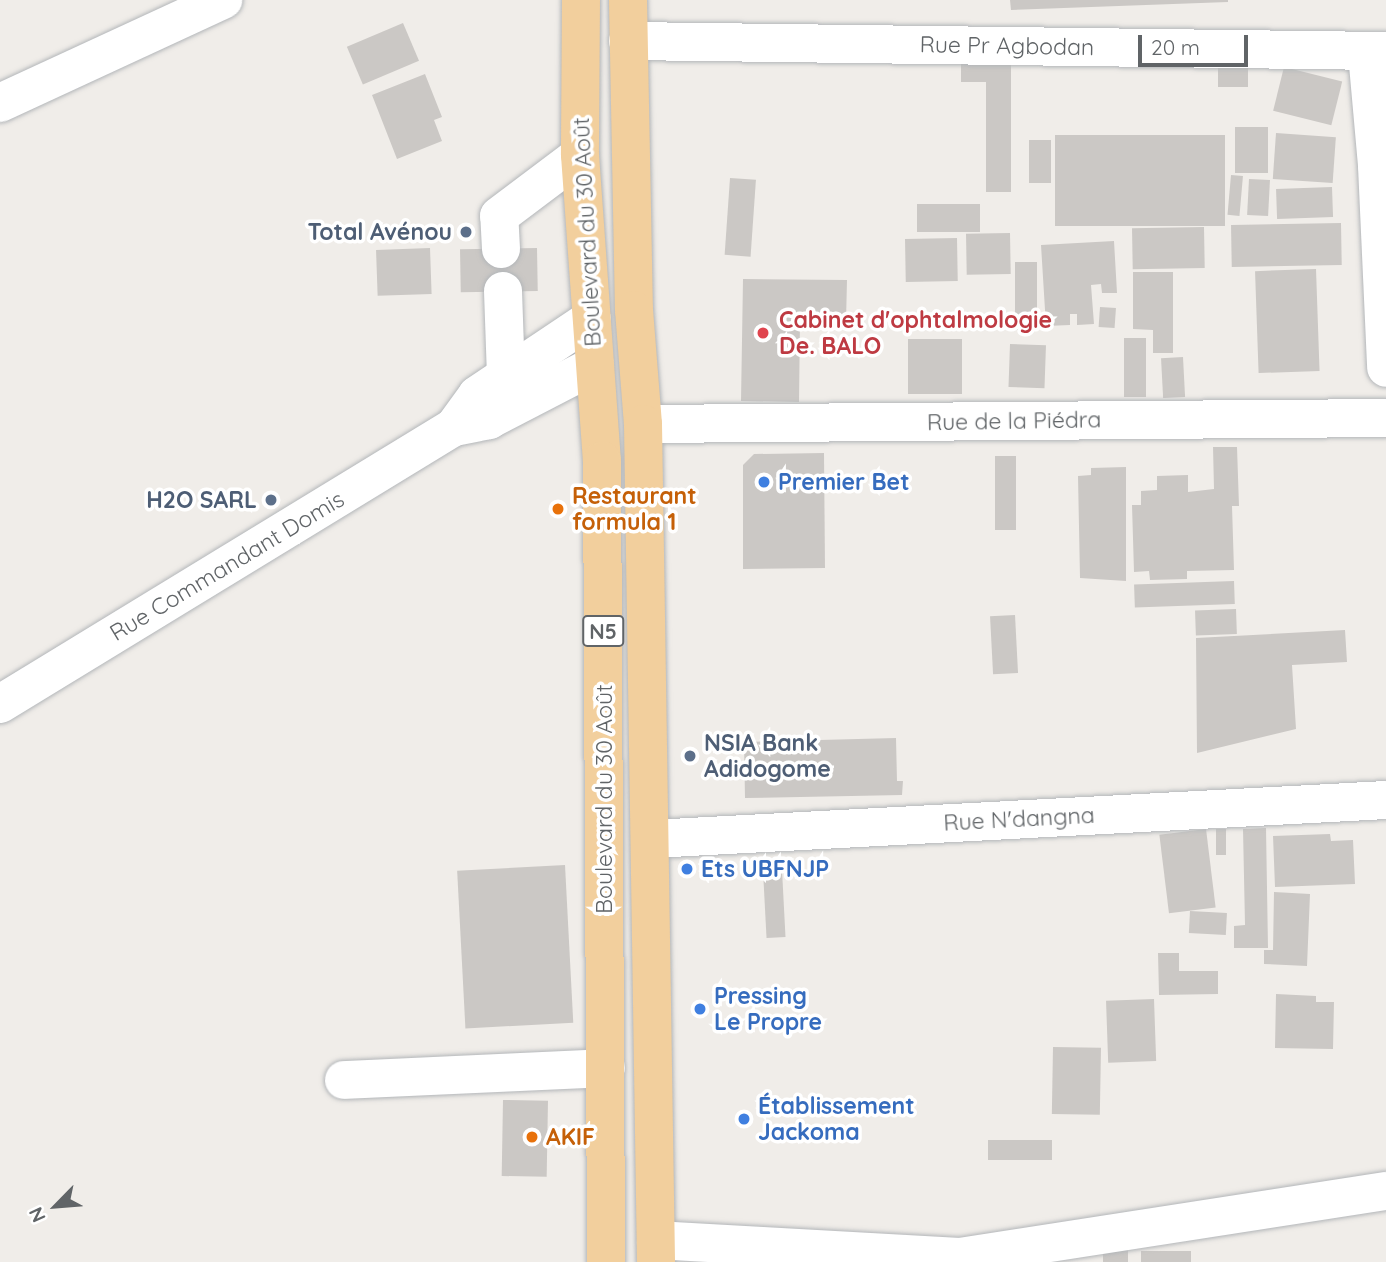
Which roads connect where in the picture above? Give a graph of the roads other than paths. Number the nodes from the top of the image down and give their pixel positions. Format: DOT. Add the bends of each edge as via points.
graph roads {
  1 [pos="223,0"];
  2 [pos="580,0"];
  3 [pos="628,0"];
  4 [pos="628,41"];
  5 [pos="1376,52"];
  6 [pos="0,103"];
  7 [pos="580,155"];
  8 [pos="501,249"];
  9 [pos="503,291"];
  10 [pos="634,310"];
  11 [pos="592,318"];
  12 [pos="638,362"];
  13 [pos="595,365"];
  14 [pos="1386,368"];
  15 [pos="506,376"];
  16 [pos="1386,418"];
  17 [pos="643,425"];
  18 [pos="454,427"];
  19 [pos="0,704"];
  20 [pos="1386,800"];
  21 [pos="652,839"];
  22 [pos="606,1068"];
  23 [pos="344,1080"];
  24 [pos="1386,1192"];
  25 [pos="656,1251"];
  26 [pos="959,1260"];
  27 [pos="606,1262"];
  1 -- 6 [label="street"];
  2 -- 7 [label="highway, Boulevard du 30 Août / N5"];
  3 -- 4 [label="highway, Boulevard du 30 Août / N5"];
  4 -- 5 [label="street, Rue Pr Agbodan"];
  4 -- 10 [label="highway, Boulevard du 30 Août / N5"];
  5 -- 14 [label="street"];
  7 -- 8 [label="street" via="499,216"];
  7 -- 11 [label="highway, Boulevard du 30 Août / N5"];
  9 -- 15 [label="street"];
  10 -- 11 [label="highway"];
  10 -- 12 [label="highway, Boulevard du 30 Août / N5"];
  11 -- 13 [label="highway, Boulevard du 30 Août / N5"];
  11 -- 15 [label="street, Rue Commandant Domis"];
  12 -- 13 [label="highway"];
  12 -- 17 [label="highway, Boulevard du 30 Août / N5"];
  13 -- 18 [label="street, Rue Commandant Domis" via="489,420"];
  13 -- 22 [label="highway, Boulevard du 30 Août / N5" via="602,461"];
  15 -- 18 [label="street, Rue Commandant Domis" via="477,396"];
  16 -- 17 [label="street, Rue de la Piédra"];
  17 -- 21 [label="highway, Boulevard du 30 Août / N5"];
  18 -- 19 [label="street, Rue Commandant Domis"];
  20 -- 21 [label="street, Rue N'dangna"];
  21 -- 25 [label="highway, Boulevard du 30 Août / N5"];
  22 -- 23 [label="street"];
  22 -- 27 [label="highway, Boulevard du 30 Août / N5"];
  24 -- 26 [label="street"];
  25 -- 26 [label="street"];
}
